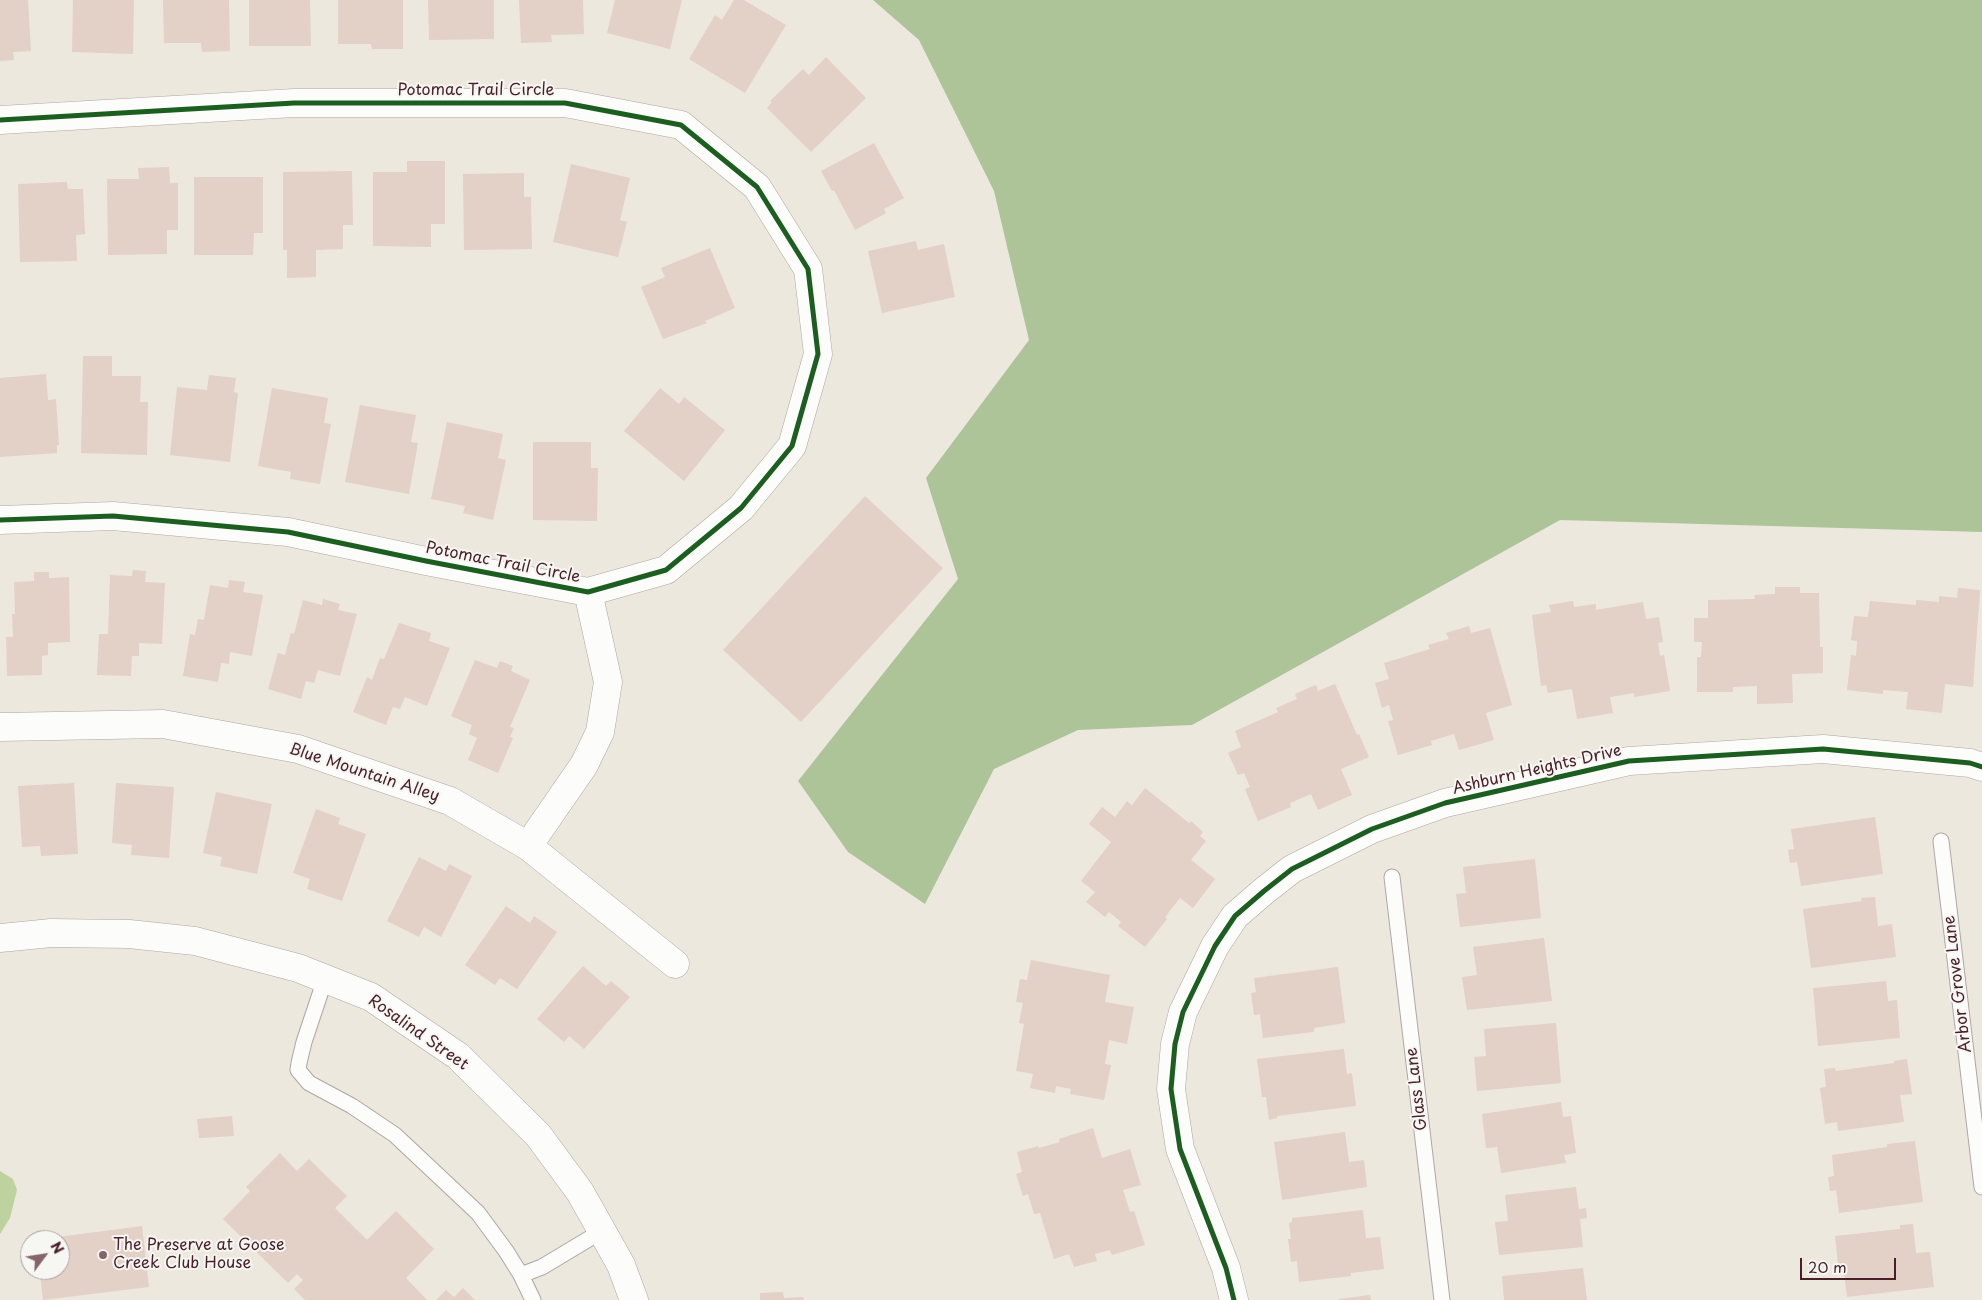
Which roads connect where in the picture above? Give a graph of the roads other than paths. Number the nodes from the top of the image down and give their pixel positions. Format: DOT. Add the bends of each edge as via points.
graph roads {
  1 [pos="0,120"];
  2 [pos="0,520"];
  3 [pos="588,592"];
  4 [pos="0,727"];
  5 [pos="1982,767"];
  6 [pos="1941,841"];
  7 [pos="528,846"];
  8 [pos="1392,877"];
  9 [pos="0,938"];
  10 [pos="675,964"];
  11 [pos="325,979"];
  12 [pos="1982,1187"];
  13 [pos="602,1231"];
  14 [pos="521,1275"];
  15 [pos="533,1300"];
  16 [pos="634,1300"];
  17 [pos="1234,1300"];
  18 [pos="1442,1300"];
  1 -- 3 [label="street, Potomac Trail Circle" via="294,103 565,103 680,125 756,187 808,269 818,354 792,446 741,508 666,570"];
  2 -- 3 [label="street, Potomac Trail Circle" via="113,516 288,532"];
  3 -- 7 [label="street" via="608,682 600,732 584,765"];
  4 -- 7 [label="street, Blue Mountain Alley" via="163,724 298,749 450,802"];
  5 -- 17 [label="street, Ashburn Heights Drive" via="1970,763 1823,749 1629,761 1445,803 1372,829 1292,869 1235,916 1215,946 1183,1012 1175,1044 1171,1089 1180,1149 1226,1268"];
  6 -- 12 [label="lane, Arbor Grove Lane"];
  7 -- 10 [label="street, Blue Mountain Alley"];
  8 -- 18 [label="lane, Glass Lane"];
  9 -- 11 [label="street, Rosalind Street" via="51,933 129,934 196,942 298,968"];
  11 -- 13 [label="street, Rosalind Street" via="371,997 458,1056 538,1135 580,1192"];
  11 -- 14 [label="lane" via="298,1070 309,1083 352,1106 394,1135 478,1213"];
  13 -- 14 [label="lane" via="542,1267"];
  13 -- 16 [label="street, Rosalind Street" via="621,1265"];
  14 -- 15 [label="lane"];
}
